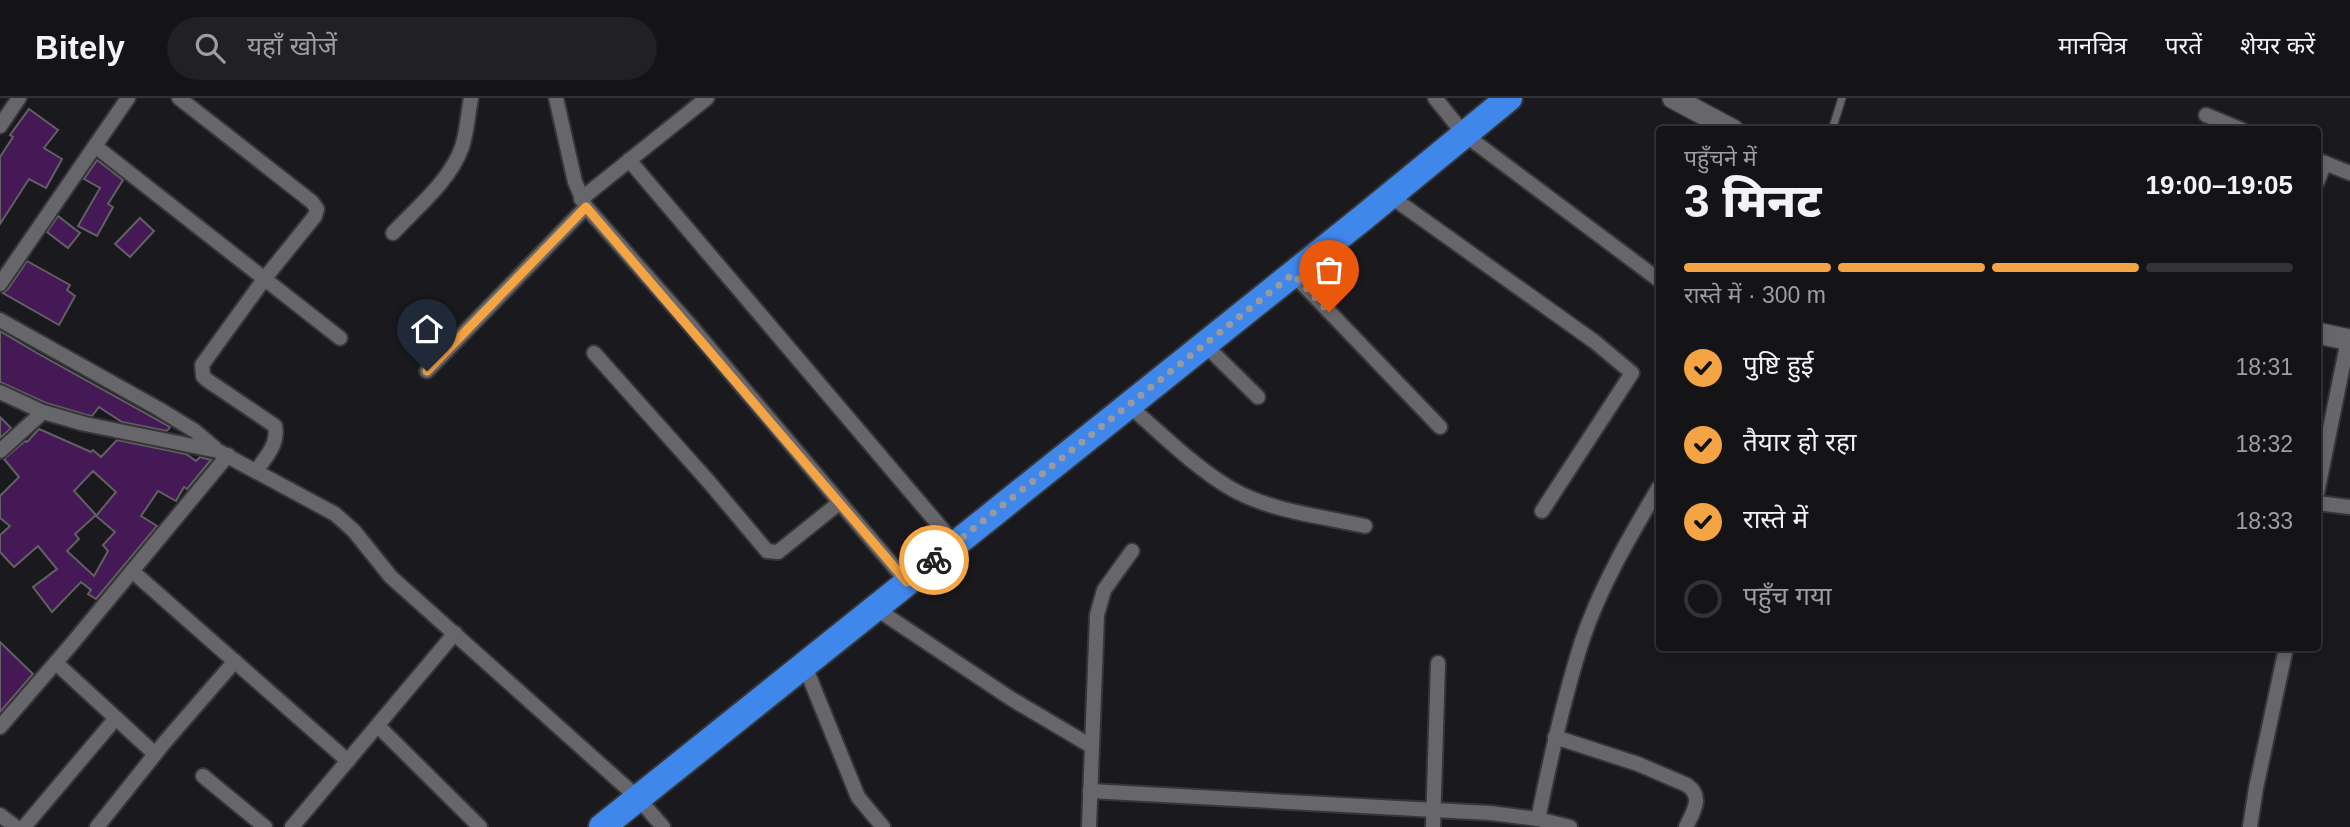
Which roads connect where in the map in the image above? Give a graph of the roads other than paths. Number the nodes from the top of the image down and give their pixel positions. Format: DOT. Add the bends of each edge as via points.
graph roads {
  1 [pos="19,98"];
  2 [pos="128,98"];
  3 [pos="179,98"];
  4 [pos="471,98"];
  5 [pos="556,98"];
  6 [pos="707,98"];
  7 [pos="1435,98"];
  8 [pos="1509,98"];
  9 [pos="1673,98"];
  10 [pos="1842,98"];
  11 [pos="2206,115"];
  12 [pos="0,126"];
  13 [pos="1726,126"];
  14 [pos="1833,126"];
  15 [pos="2232,126"];
  16 [pos="1464,134"];
  17 [pos="95,146"];
  18 [pos="629,160"];
  19 [pos="2321,161"];
  20 [pos="2350,173"];
  21 [pos="1390,196"];
  22 [pos="584,203"];
  23 [pos="393,233"];
  24 [pos="1293,274"];
  25 [pos="265,278"];
  26 [pos="1656,278"];
  27 [pos="0,284"];
  28 [pos="0,320"];
  29 [pos="2321,333"];
  30 [pos="340,338"];
  31 [pos="2349,340"];
  32 [pos="1205,345"];
  33 [pos="594,353"];
  34 [pos="427,371"];
  35 [pos="0,392"];
  36 [pos="1258,397"];
  37 [pos="1128,405"];
  38 [pos="43,412"];
  39 [pos="1440,427"];
  40 [pos="0,451"];
  41 [pos="223,453"];
  42 [pos="257,470"];
  43 [pos="2321,473"];
  44 [pos="1656,492"];
  45 [pos="839,503"];
  46 [pos="2321,503"];
  47 [pos="2350,507"];
  48 [pos="1542,511"];
  49 [pos="1365,526"];
  50 [pos="955,544"];
  51 [pos="1132,551"];
  52 [pos="132,571"];
  53 [pos="907,582"];
  54 [pos="875,608"];
  55 [pos="456,633"];
  56 [pos="2285,651"];
  57 [pos="235,661"];
  58 [pos="56,663"];
  59 [pos="1438,663"];
  60 [pos="804,664"];
  61 [pos="116,718"];
  62 [pos="378,726"];
  63 [pos="0,727"];
  64 [pos="1555,737"];
  65 [pos="1091,746"];
  66 [pos="155,754"];
  67 [pos="348,761"];
  68 [pos="203,776"];
  69 [pos="1090,791"];
  70 [pos="638,798"];
  71 [pos="1433,810"];
  72 [pos="0,815"];
  73 [pos="1538,819"];
  74 [pos="16,827"];
  75 [pos="23,827"];
  76 [pos="97,827"];
  77 [pos="265,827"];
  78 [pos="292,827"];
  79 [pos="480,827"];
  80 [pos="602,827"];
  81 [pos="663,827"];
  82 [pos="883,827"];
  83 [pos="1088,827"];
  84 [pos="1433,827"];
  85 [pos="1570,827"];
  86 [pos="1686,827"];
  87 [pos="2250,827"];
  1 -- 12 [label="street"];
  2 -- 17 [label="street"];
  3 -- 25 [label="street" via="317,209"];
  4 -- 23 [label="street" via="466,133 448,174"];
  5 -- 22 [label="street"];
  6 -- 18 [label="street"];
  7 -- 16 [label="street"];
  8 -- 16 [label="highway"];
  9 -- 13 [label="street"];
  10 -- 14 [label="lane"];
  11 -- 15 [label="street"];
  16 -- 21 [label="highway"];
  16 -- 26 [label="street"];
  17 -- 25 [label="street"];
  17 -- 27 [label="street"];
  18 -- 22 [label="street"];
  18 -- 50 [label="street"];
  19 -- 20 [label="street"];
  21 -- 24 [label="highway"];
  21 -- 48 [label="street" via="1632,373"];
  22 -- 34 [label="street"];
  22 -- 45 [label="street"];
  24 -- 32 [label="highway"];
  24 -- 39 [label="street"];
  25 -- 30 [label="street"];
  25 -- 42 [label="street" via="202,365 207,380 275,426 275,444"];
  28 -- 41 [label="street" via="159,409"];
  29 -- 31 [label="street"];
  31 -- 43 [label="street"];
  32 -- 36 [label="street"];
  32 -- 37 [label="highway"];
  33 -- 45 [label="street" via="767,551 778,552"];
  35 -- 38 [label="street"];
  37 -- 49 [label="street" via="1230,488 1274,505"];
  37 -- 50 [label="highway"];
  38 -- 40 [label="street"];
  38 -- 41 [label="street"];
  41 -- 42 [label="street"];
  41 -- 52 [label="street"];
  42 -- 55 [label="street" via="335,514 391,577"];
  44 -- 64 [label="street" via="1621,552 1583,639"];
  45 -- 53 [label="street"];
  46 -- 47 [label="street"];
  50 -- 53 [label="highway"];
  51 -- 65 [label="street" via="1100,601"];
  52 -- 57 [label="street"];
  52 -- 58 [label="street"];
  53 -- 54 [label="highway"];
  54 -- 60 [label="highway"];
  54 -- 65 [label="street"];
  55 -- 62 [label="street"];
  55 -- 70 [label="street"];
  56 -- 87 [label="street"];
  57 -- 66 [label="street"];
  57 -- 67 [label="street"];
  58 -- 61 [label="street"];
  58 -- 63 [label="street"];
  59 -- 71 [label="street"];
  60 -- 70 [label="highway"];
  60 -- 82 [label="street" via="858,797"];
  61 -- 66 [label="street"];
  61 -- 75 [label="street"];
  62 -- 67 [label="street"];
  62 -- 79 [label="street"];
  64 -- 73 [label="street"];
  64 -- 86 [label="street" via="1687,785 1697,800"];
  65 -- 69 [label="street"];
  66 -- 76 [label="street"];
  67 -- 78 [label="street"];
  68 -- 77 [label="street"];
  69 -- 71 [label="street"];
  69 -- 83 [label="street"];
  70 -- 80 [label="highway"];
  70 -- 81 [label="street"];
  71 -- 73 [label="street"];
  71 -- 84 [label="street"];
  72 -- 74 [label="street"];
  73 -- 85 [label="street"];
}
